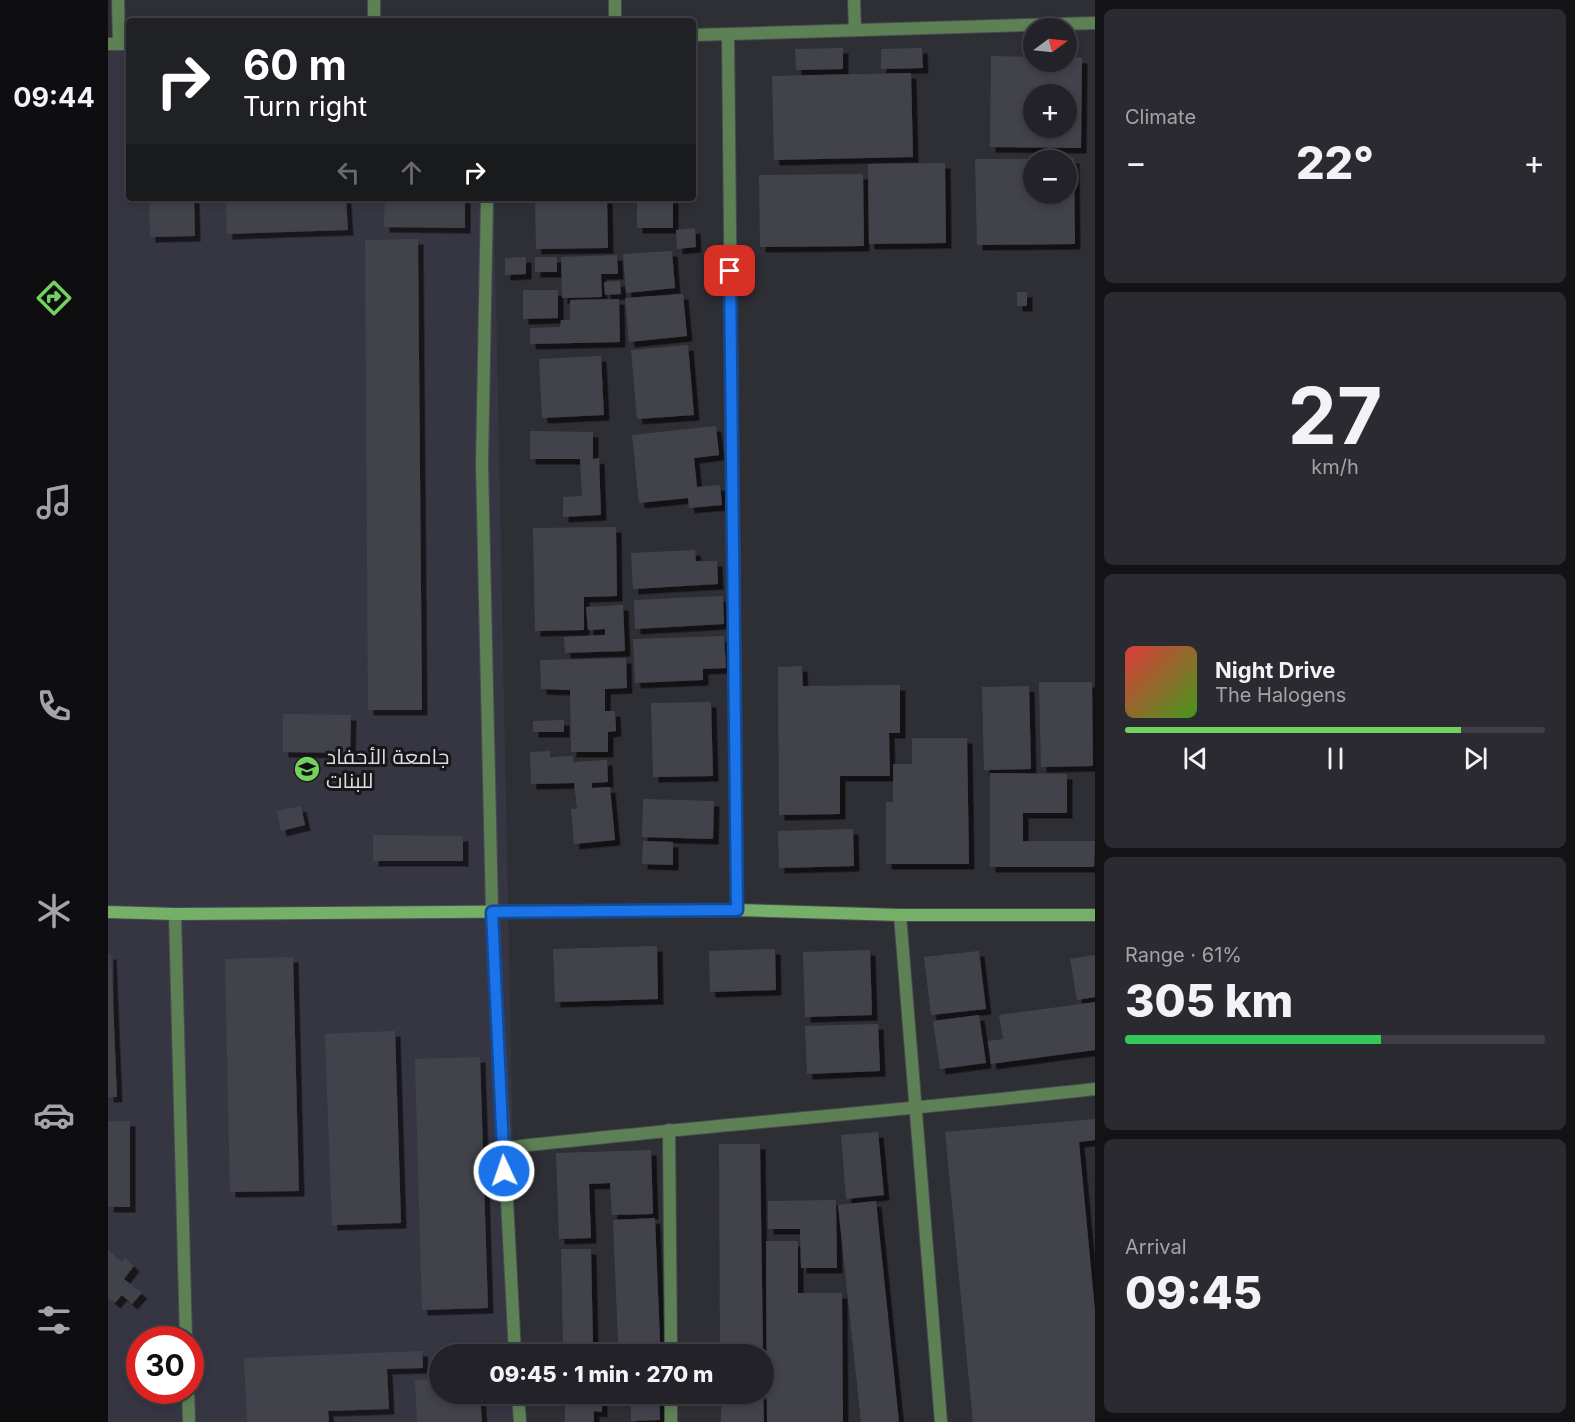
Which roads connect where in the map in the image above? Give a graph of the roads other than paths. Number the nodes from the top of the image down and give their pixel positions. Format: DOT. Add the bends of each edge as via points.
graph roads {
  1 [pos="118,0"];
  2 [pos="374,0"];
  3 [pos="615,0"];
  4 [pos="854,0"];
  5 [pos="374,18"];
  6 [pos="615,18"];
  7 [pos="1095,23"];
  8 [pos="855,30"];
  9 [pos="696,34"];
  10 [pos="728,35"];
  11 [pos="118,44"];
  12 [pos="487,201"];
  13 [pos="737,910"];
  14 [pos="108,912"];
  15 [pos="492,912"];
  16 [pos="175,914"];
  17 [pos="900,915"];
  18 [pos="1095,915"];
  19 [pos="1095,1089"];
  20 [pos="916,1109"];
  21 [pos="669,1130"];
  22 [pos="503,1148"];
  23 [pos="186,1326"];
  24 [pos="515,1344"];
  25 [pos="671,1344"];
  26 [pos="188,1404"];
  27 [pos="519,1404"];
  28 [pos="671,1404"];
  29 [pos="189,1422"];
  30 [pos="520,1422"];
  31 [pos="671,1422"];
  32 [pos="941,1422"];
  1 -- 11 [label="street"];
  2 -- 5 [label="street"];
  3 -- 6 [label="street"];
  4 -- 8 [label="street"];
  7 -- 8 [label="street"];
  8 -- 10 [label="street"];
  9 -- 10 [label="street"];
  10 -- 13 [label="street"];
  12 -- 15 [label="street" via="482,464"];
  13 -- 15 [label="street"];
  13 -- 17 [label="street"];
  14 -- 16 [label="street"];
  15 -- 16 [label="street"];
  15 -- 22 [label="street"];
  16 -- 23 [label="street"];
  17 -- 18 [label="street"];
  17 -- 20 [label="street"];
  19 -- 20 [label="street"];
  20 -- 21 [label="street"];
  20 -- 32 [label="street"];
  21 -- 22 [label="street"];
  21 -- 25 [label="street"];
  22 -- 24 [label="street"];
  26 -- 29 [label="street"];
  27 -- 30 [label="street"];
  28 -- 31 [label="street"];
}
